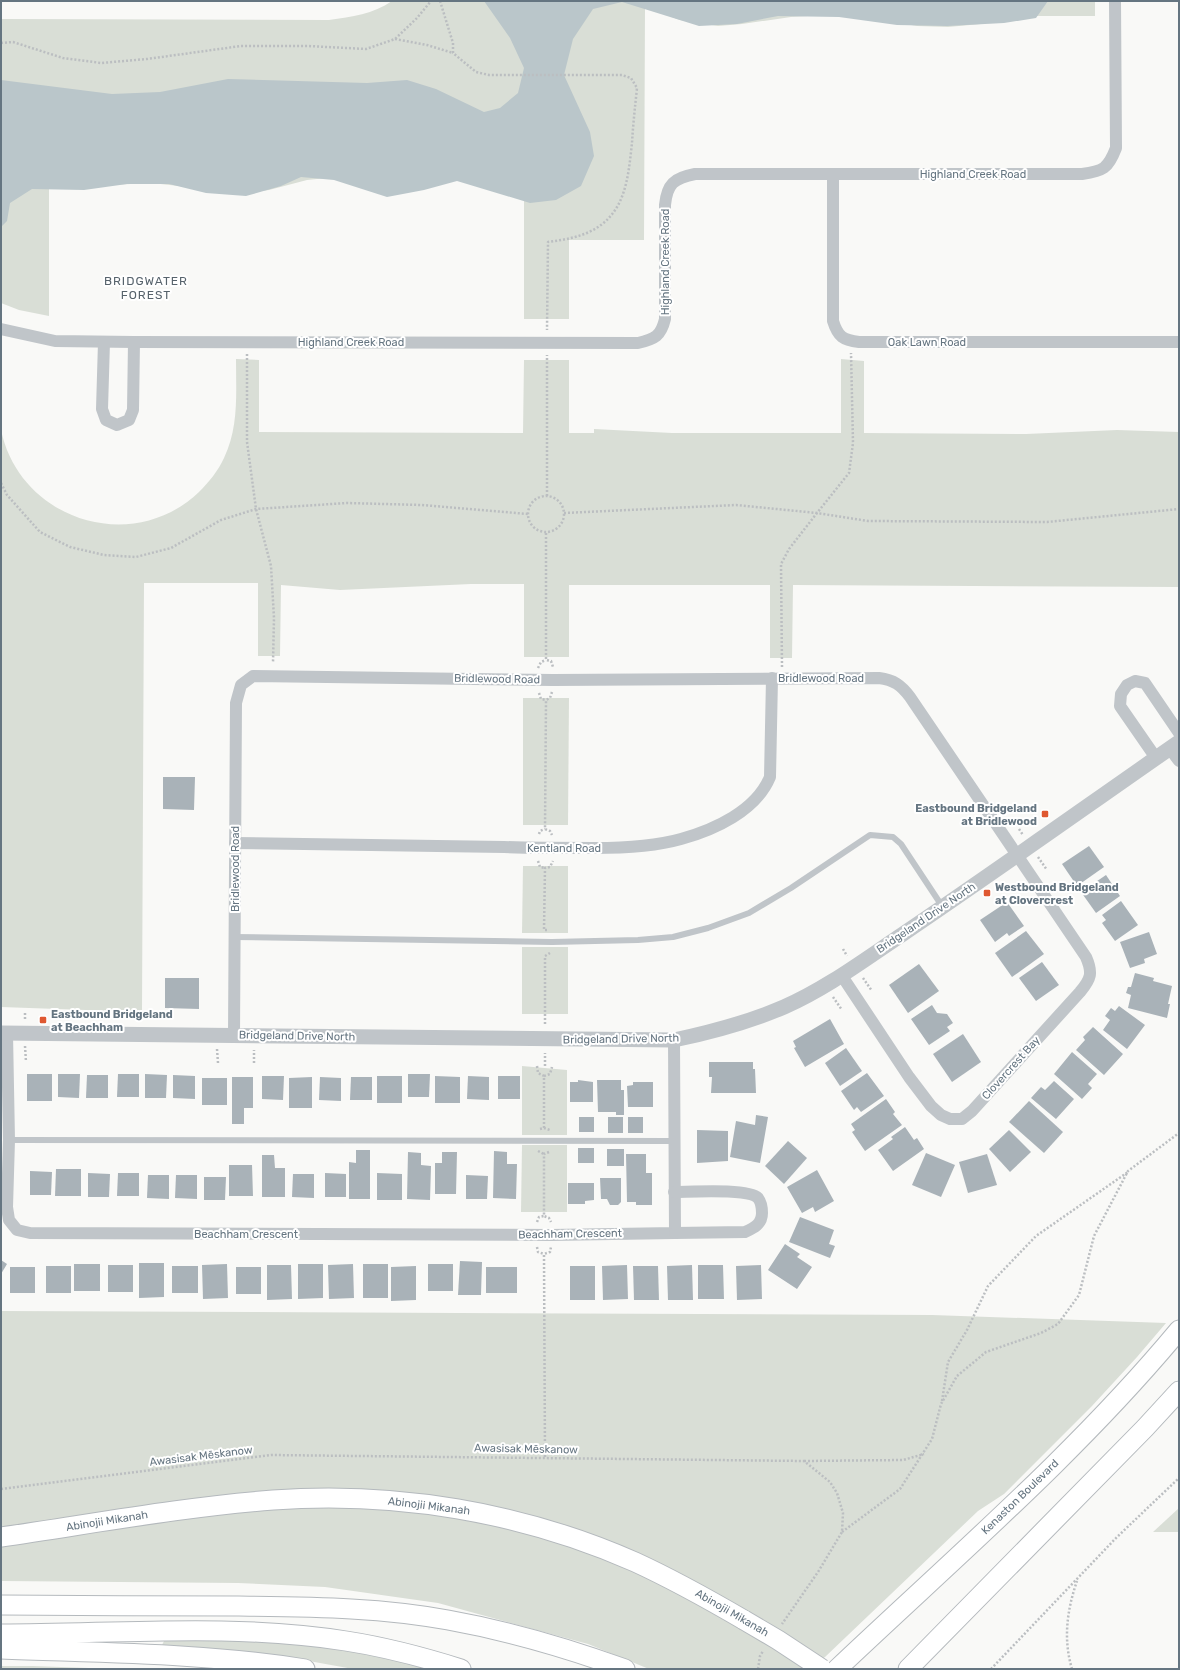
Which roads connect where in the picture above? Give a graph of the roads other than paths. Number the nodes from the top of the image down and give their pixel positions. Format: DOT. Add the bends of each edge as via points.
graph roads {
  1 [pos="1115,1"];
  2 [pos="833,175"];
  3 [pos="1,329"];
  4 [pos="104,342"];
  5 [pos="134,342"];
  6 [pos="1179,342"];
  7 [pos="777,678"];
  8 [pos="1179,733"];
  9 [pos="1174,745"];
  10 [pos="1156,758"];
  11 [pos="1179,761"];
  12 [pos="235,843"];
  13 [pos="1017,855"];
  14 [pos="943,908"];
  15 [pos="234,937"];
  16 [pos="842,976"];
  17 [pos="4,1033"];
  18 [pos="234,1036"];
  19 [pos="674,1040"];
  20 [pos="9,1140"];
  21 [pos="674,1141"];
  22 [pos="674,1192"];
  23 [pos="675,1233"];
  24 [pos="1179,1330"];
  25 [pos="1179,1391"];
  26 [pos="1,1537"];
  27 [pos="1,1606"];
  28 [pos="1,1634"];
  29 [pos="1,1649"];
  30 [pos="851,1655"];
  31 [pos="305,1669"];
  32 [pos="461,1669"];
  33 [pos="625,1669"];
  34 [pos="823,1669"];
  35 [pos="837,1669"];
  36 [pos="908,1669"];
  1 -- 2 [label="street, Highland Creek Road" via="1116,148 1111,162 1099,172"];
  2 -- 5 [label="street, Highland Creek Road" via="695,174 683,176 674,182 666,192 665,205 663,329 653,339 638,343"];
  2 -- 6 [label="street, Oak Lawn Road" via="833,321 837,333 847,341"];
  3 -- 4 [label="street, Highland Creek Road" via="55,341"];
  4 -- 5 [label="street, Highland Creek Road"];
  4 -- 5 [label="street" via="102,409 106,420 117,424 129,420 133,410"];
  7 -- 12 [label="street, Kentland Road" via="770,777 766,787 741,811 724,822 680,840 627,848"];
  7 -- 12 [label="street, Bridlewood Road" via="553,680 253,676 241,685 236,703"];
  7 -- 13 [label="street, Bridlewood Road" via="879,678 898,683"];
  8 -- 10 [label="street" via="1145,683 1135,681 1127,685 1121,694 1120,706"];
  9 -- 10 [label="street, Bridgeland Drive North"];
  9 -- 11 [label="street"];
  10 -- 13 [label="street, Bridgeland Drive North"];
  12 -- 15 [label="street, Bridlewood Road"];
  13 -- 14 [label="street, Bridgeland Drive North"];
  13 -- 16 [label="street, Clovercrest Bay" via="1086,957 1091,974 1080,992 962,1119 950,1119 931,1106"];
  14 -- 15 [label="lane" via="901,844 893,837 870,835 776,898 749,913 673,937 552,942"];
  14 -- 16 [label="street, Bridgeland Drive North"];
  15 -- 18 [label="street, Bridlewood Road"];
  16 -- 19 [label="street, Bridgeland Drive North" via="784,1007 718,1030"];
  17 -- 18 [label="street, Bridgeland Drive North"];
  17 -- 20 [label="street, Beachham Crescent"];
  18 -- 19 [label="street, Bridgeland Drive North"];
  19 -- 21 [label="street"];
  20 -- 21 [label="lane"];
  20 -- 23 [label="street, Beachham Crescent" via="9,1220 17,1230 30,1233"];
  21 -- 22 [label="street"];
  22 -- 23 [label="street"];
  22 -- 23 [label="street, Beachham Crescent" via="744,1192 757,1198 762,1206 762,1219 755,1228 745,1232"];
  24 -- 30 [label="main road, Kenaston Boulevard" via="1126,1391 1055,1464"];
  25 -- 36 [label="main road"];
  26 -- 34 [label="main road, Abinojii Mikanah, bridge" via="209,1506 267,1500 340,1498 398,1501 476,1512 559,1534 634,1562 744,1620"];
  27 -- 33 [label="main road" via="295,1607 405,1614 447,1619 533,1639"];
  28 -- 32 [label="main road" via="212,1632 295,1635 397,1651"];
  29 -- 31 [label="main road" via="196,1657"];
  30 -- 34 [label="main road"];
  30 -- 35 [label="main road"];
}
